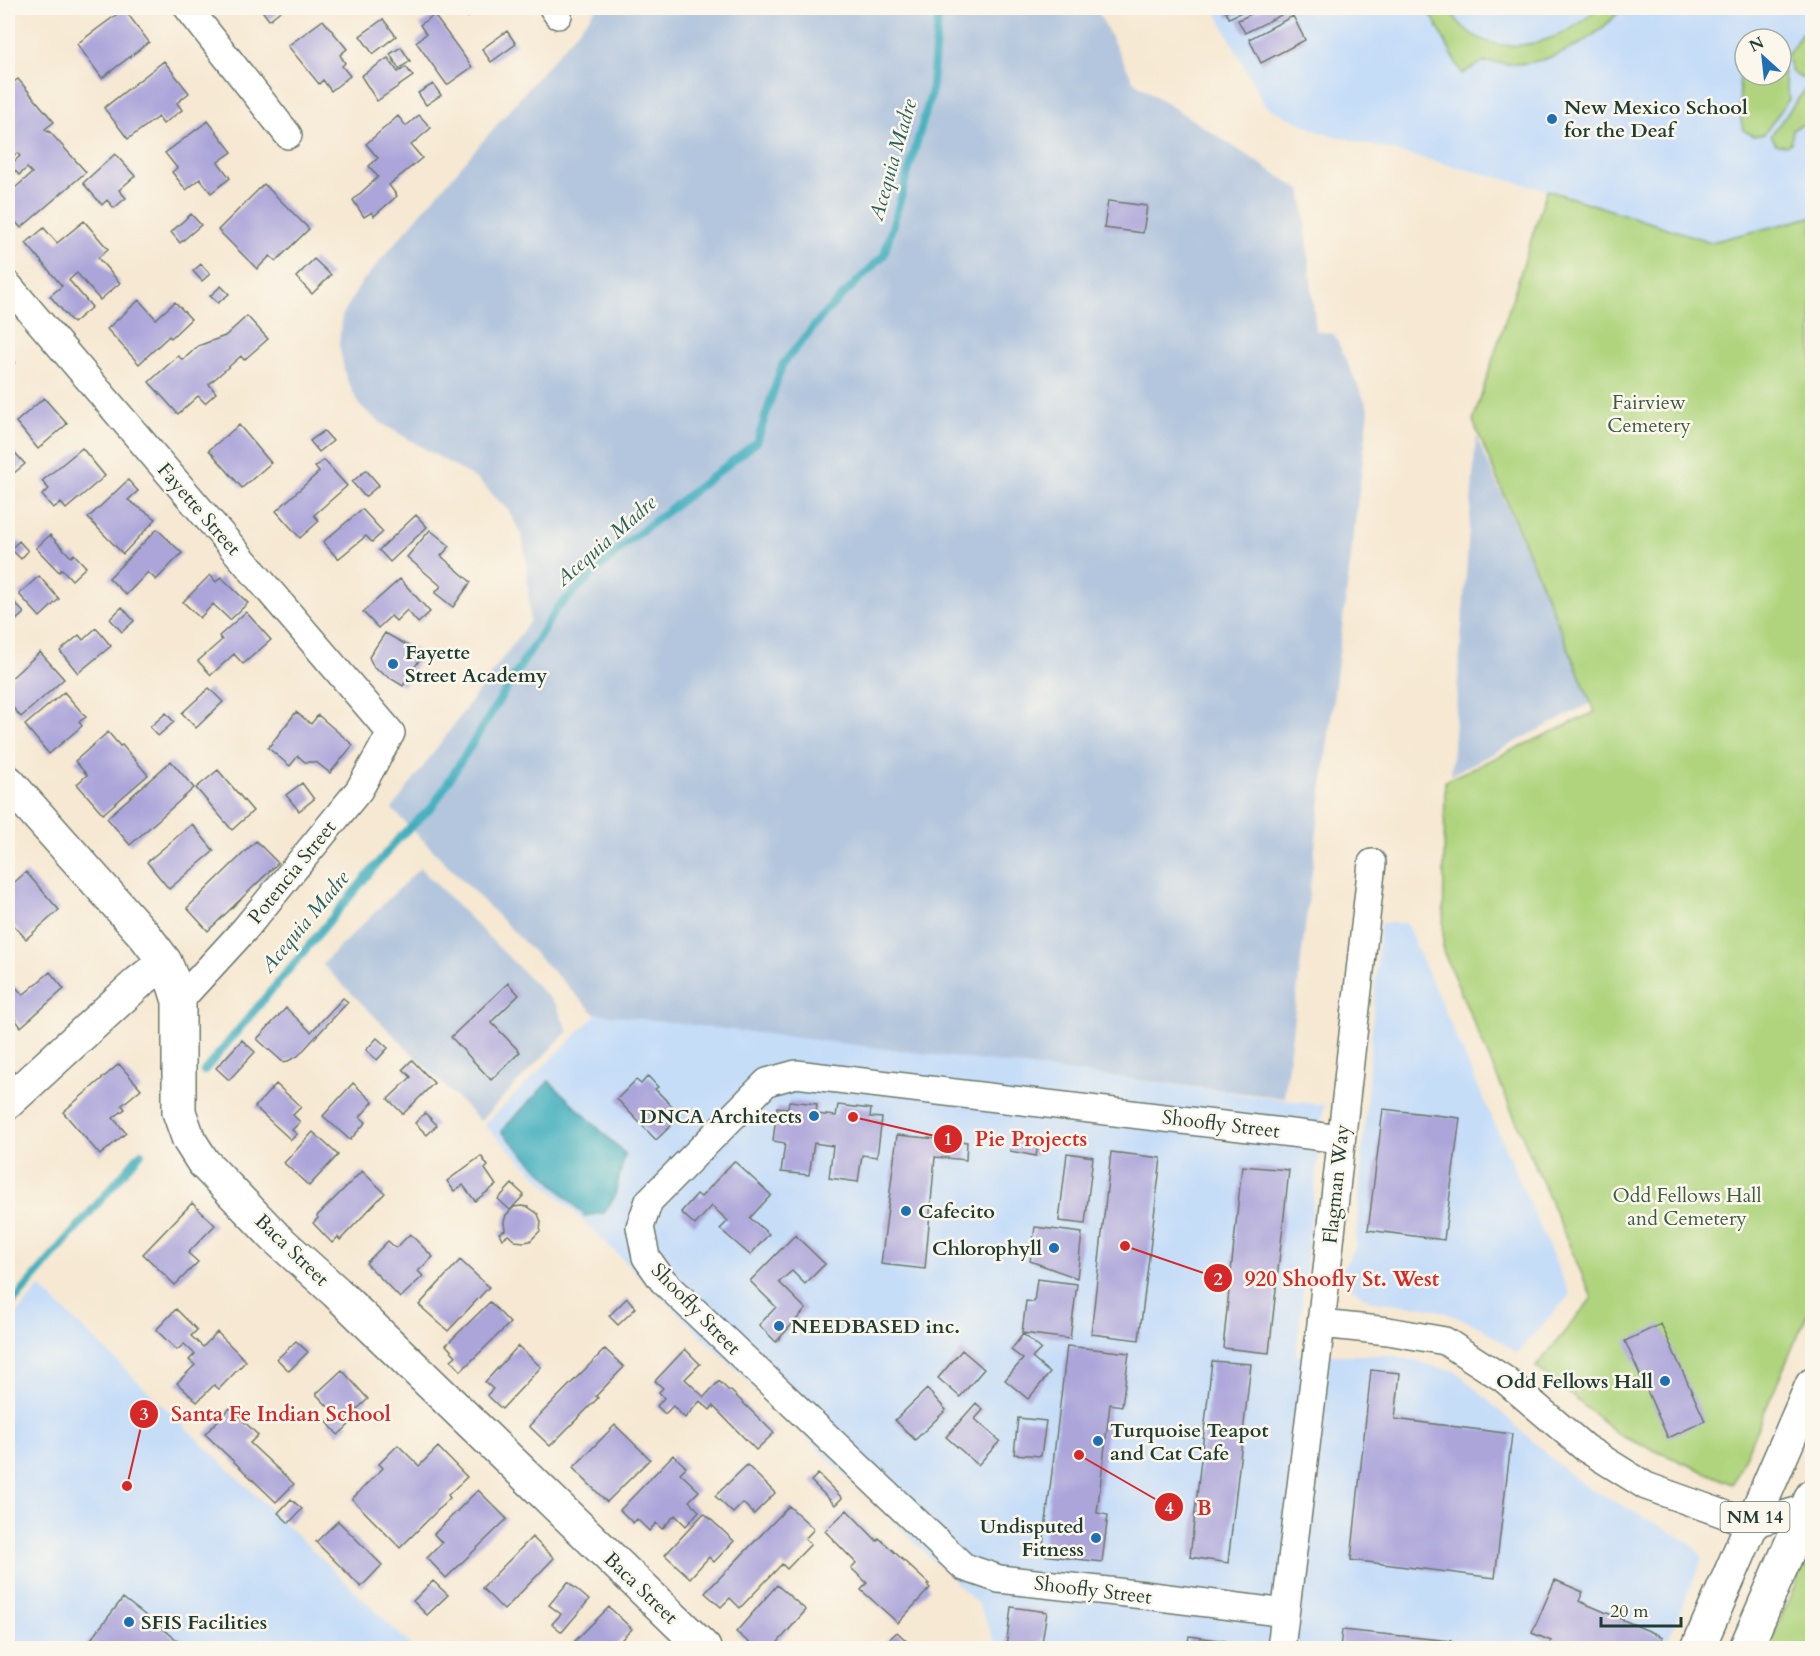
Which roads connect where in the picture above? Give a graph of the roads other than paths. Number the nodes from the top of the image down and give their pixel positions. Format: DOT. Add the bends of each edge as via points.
graph roads {
  1 [pos="188,8"];
  2 [pos="288,135"];
  3 [pos="8,285"];
  4 [pos="391,733"];
  5 [pos="8,782"];
  6 [pos="1372,863"];
  7 [pos="165,962"];
  8 [pos="179,1001"];
  9 [pos="8,1102"];
  10 [pos="1341,1139"];
  11 [pos="1321,1324"];
  12 [pos="1812,1385"];
  13 [pos="1810,1502"];
  14 [pos="1752,1524"];
  15 [pos="1285,1614"];
  16 [pos="704,1648"];
  17 [pos="1281,1648"];
  18 [pos="1698,1648"];
  19 [pos="1746,1648"];
  1 -- 2 [label="street"];
  3 -- 4 [label="street, Fayette Street"];
  4 -- 8 [label="street, Potencia Street" via="359,790 245,929"];
  5 -- 7 [label="street, Baca Street"];
  6 -- 10 [label="street, Flagman Way"];
  7 -- 8 [label="street, Baca Street"];
  7 -- 9 [label="street"];
  8 -- 16 [label="street, Baca Street" via="179,1112 189,1140 203,1162 275,1237"];
  10 -- 11 [label="street, Flagman Way"];
  10 -- 15 [label="street, Shoofly Street" via="796,1074 767,1082 649,1201 640,1227 646,1257 663,1281 964,1566 999,1579"];
  11 -- 14 [label="street" via="1445,1341 1504,1379 1585,1448 1646,1486"];
  11 -- 15 [label="street, Flagman Way"];
  12 -- 14 [label="street, NM 14"];
  13 -- 14 [label="street"];
  13 -- 19 [label="street, NM 14"];
  14 -- 18 [label="street, NM 14"];
  15 -- 17 [label="street, Flagman Way"];
}
